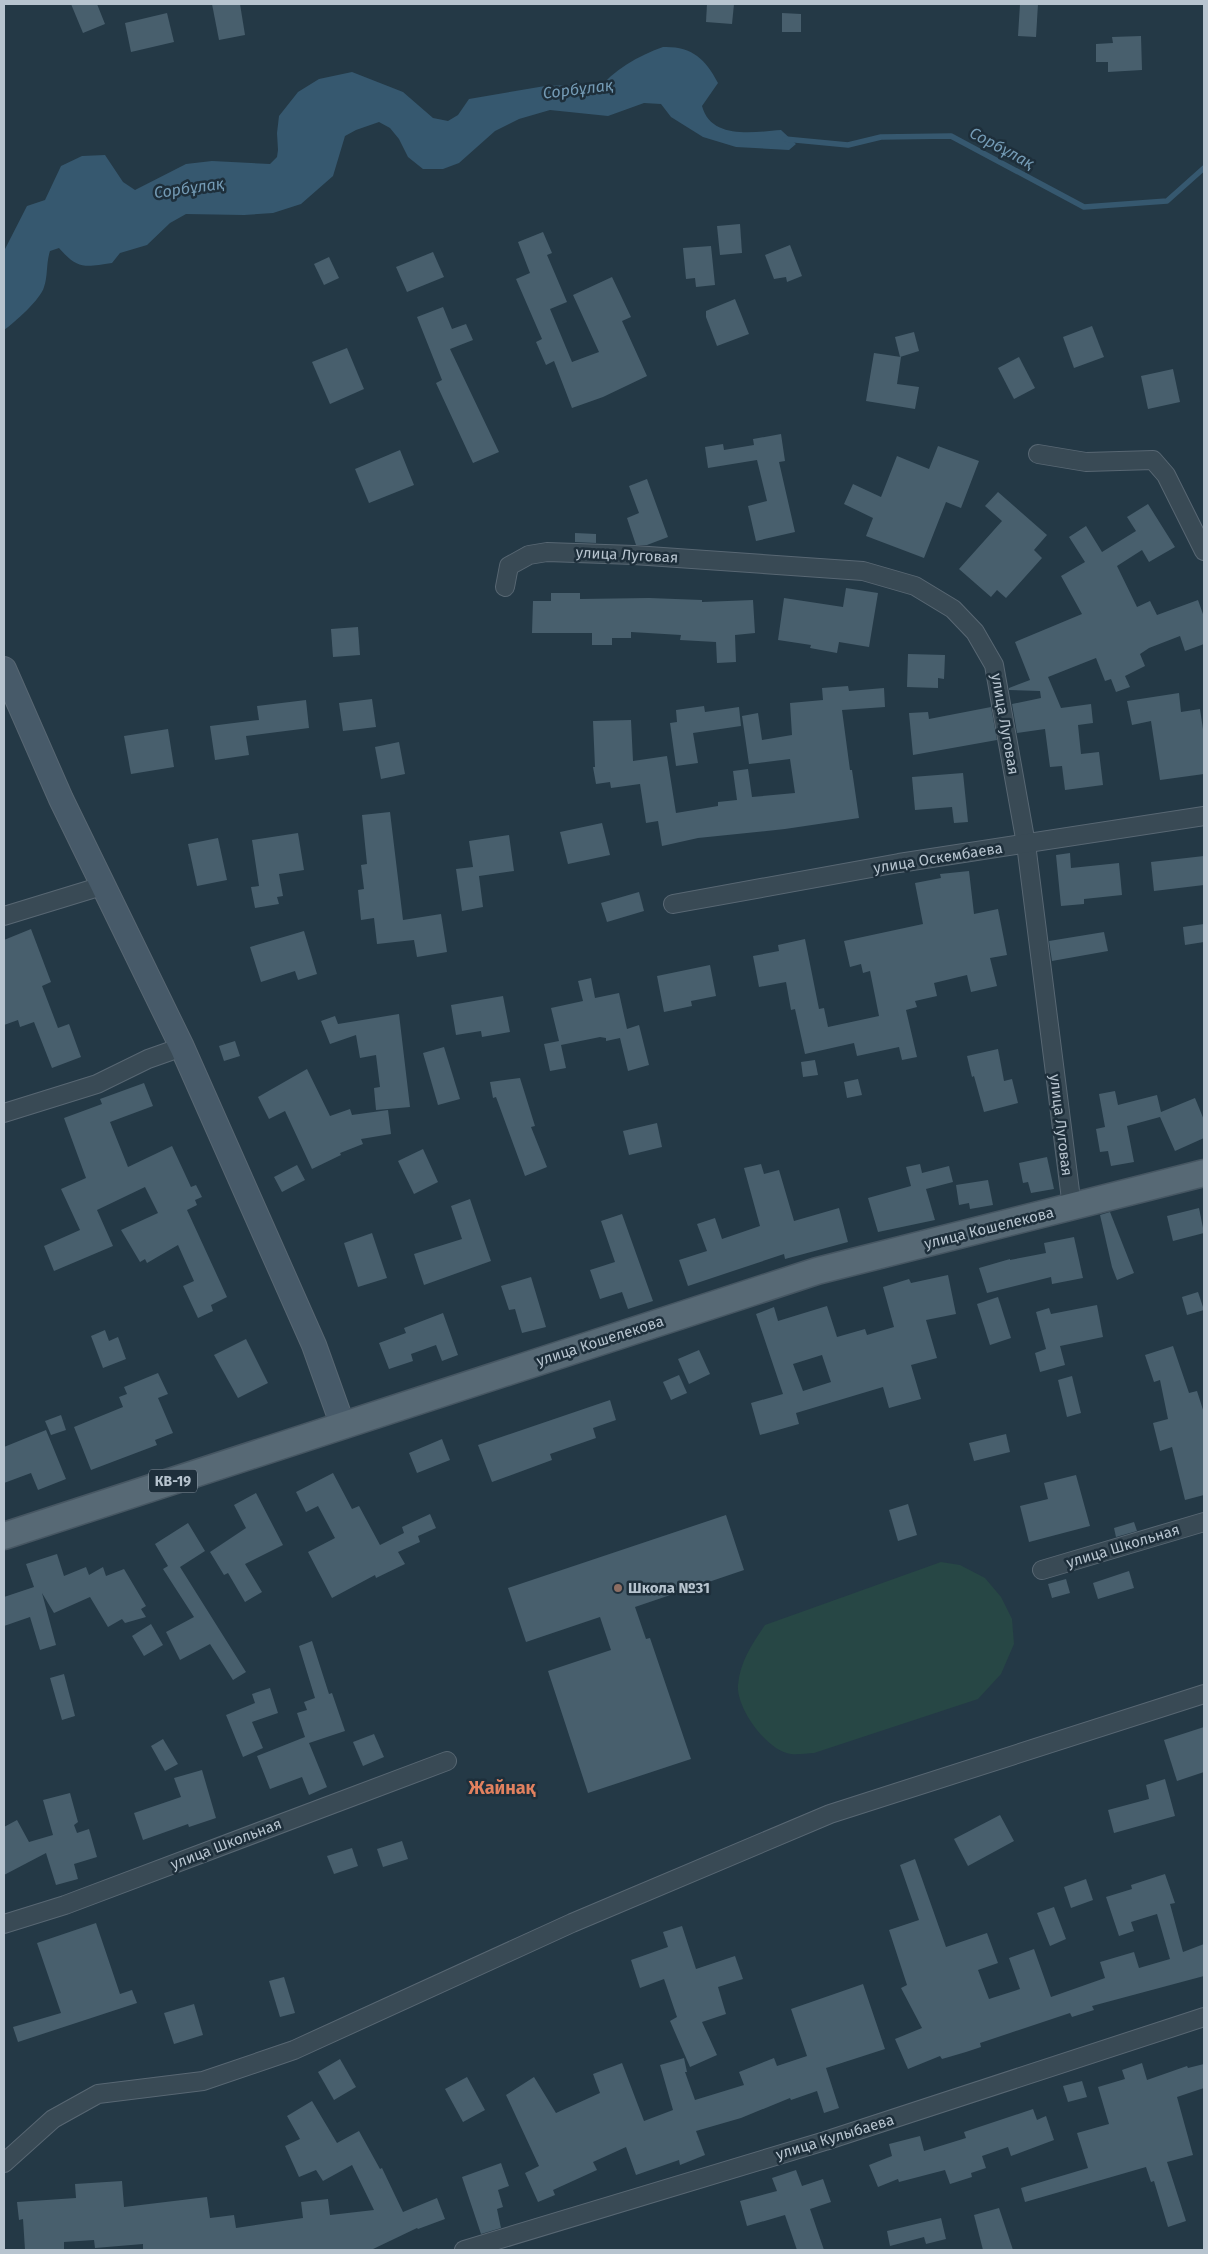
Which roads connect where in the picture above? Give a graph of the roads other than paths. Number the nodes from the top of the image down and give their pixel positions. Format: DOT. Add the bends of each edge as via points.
graph roads {
  1 [pos="1038,454"];
  2 [pos="1204,551"];
  3 [pos="505,587"];
  4 [pos="4,669"];
  5 [pos="1204,816"];
  6 [pos="1026,844"];
  7 [pos="102,886"];
  8 [pos="673,904"];
  9 [pos="4,916"];
  10 [pos="182,1047"];
  11 [pos="4,1113"];
  12 [pos="1204,1173"];
  13 [pos="1072,1207"];
  14 [pos="343,1426"];
  15 [pos="1204,1522"];
  16 [pos="4,1536"];
  17 [pos="1042,1570"];
  18 [pos="1204,1694"];
  19 [pos="447,1761"];
  20 [pos="4,1924"];
  21 [pos="1204,2017"];
  22 [pos="4,2163"];
  23 [pos="464,2250"];
  1 -- 2 [label="street" via="1086,462 1153,460 1166,475"];
  3 -- 6 [label="street, улица Луговая" via="509,566 529,555 547,552 863,570 914,586 953,609 975,632 994,665"];
  4 -- 7 [label="main road"];
  5 -- 6 [label="street, улица Оскембаева"];
  6 -- 8 [label="street, улица Оскембаева" via="899,863"];
  6 -- 13 [label="street, улица Луговая"];
  7 -- 9 [label="street"];
  7 -- 10 [label="main road"];
  10 -- 11 [label="street" via="148,1059 97,1084"];
  10 -- 14 [label="main road" via="314,1345"];
  12 -- 13 [label="main road, улица Кошелекова"];
  13 -- 14 [label="main road, улица Кошелекова" via="817,1271"];
  14 -- 16 [label="main road, улица Кошелекова / КВ-19"];
  15 -- 17 [label="street, улица Школьная"];
  18 -- 22 [label="street" via="830,1814 572,1922 294,2050 202,2082 98,2094 53,2119"];
  19 -- 20 [label="street, улица Школьная" via="65,1905"];
  21 -- 23 [label="street, улица Кулыбаева" via="825,2141"];
}
